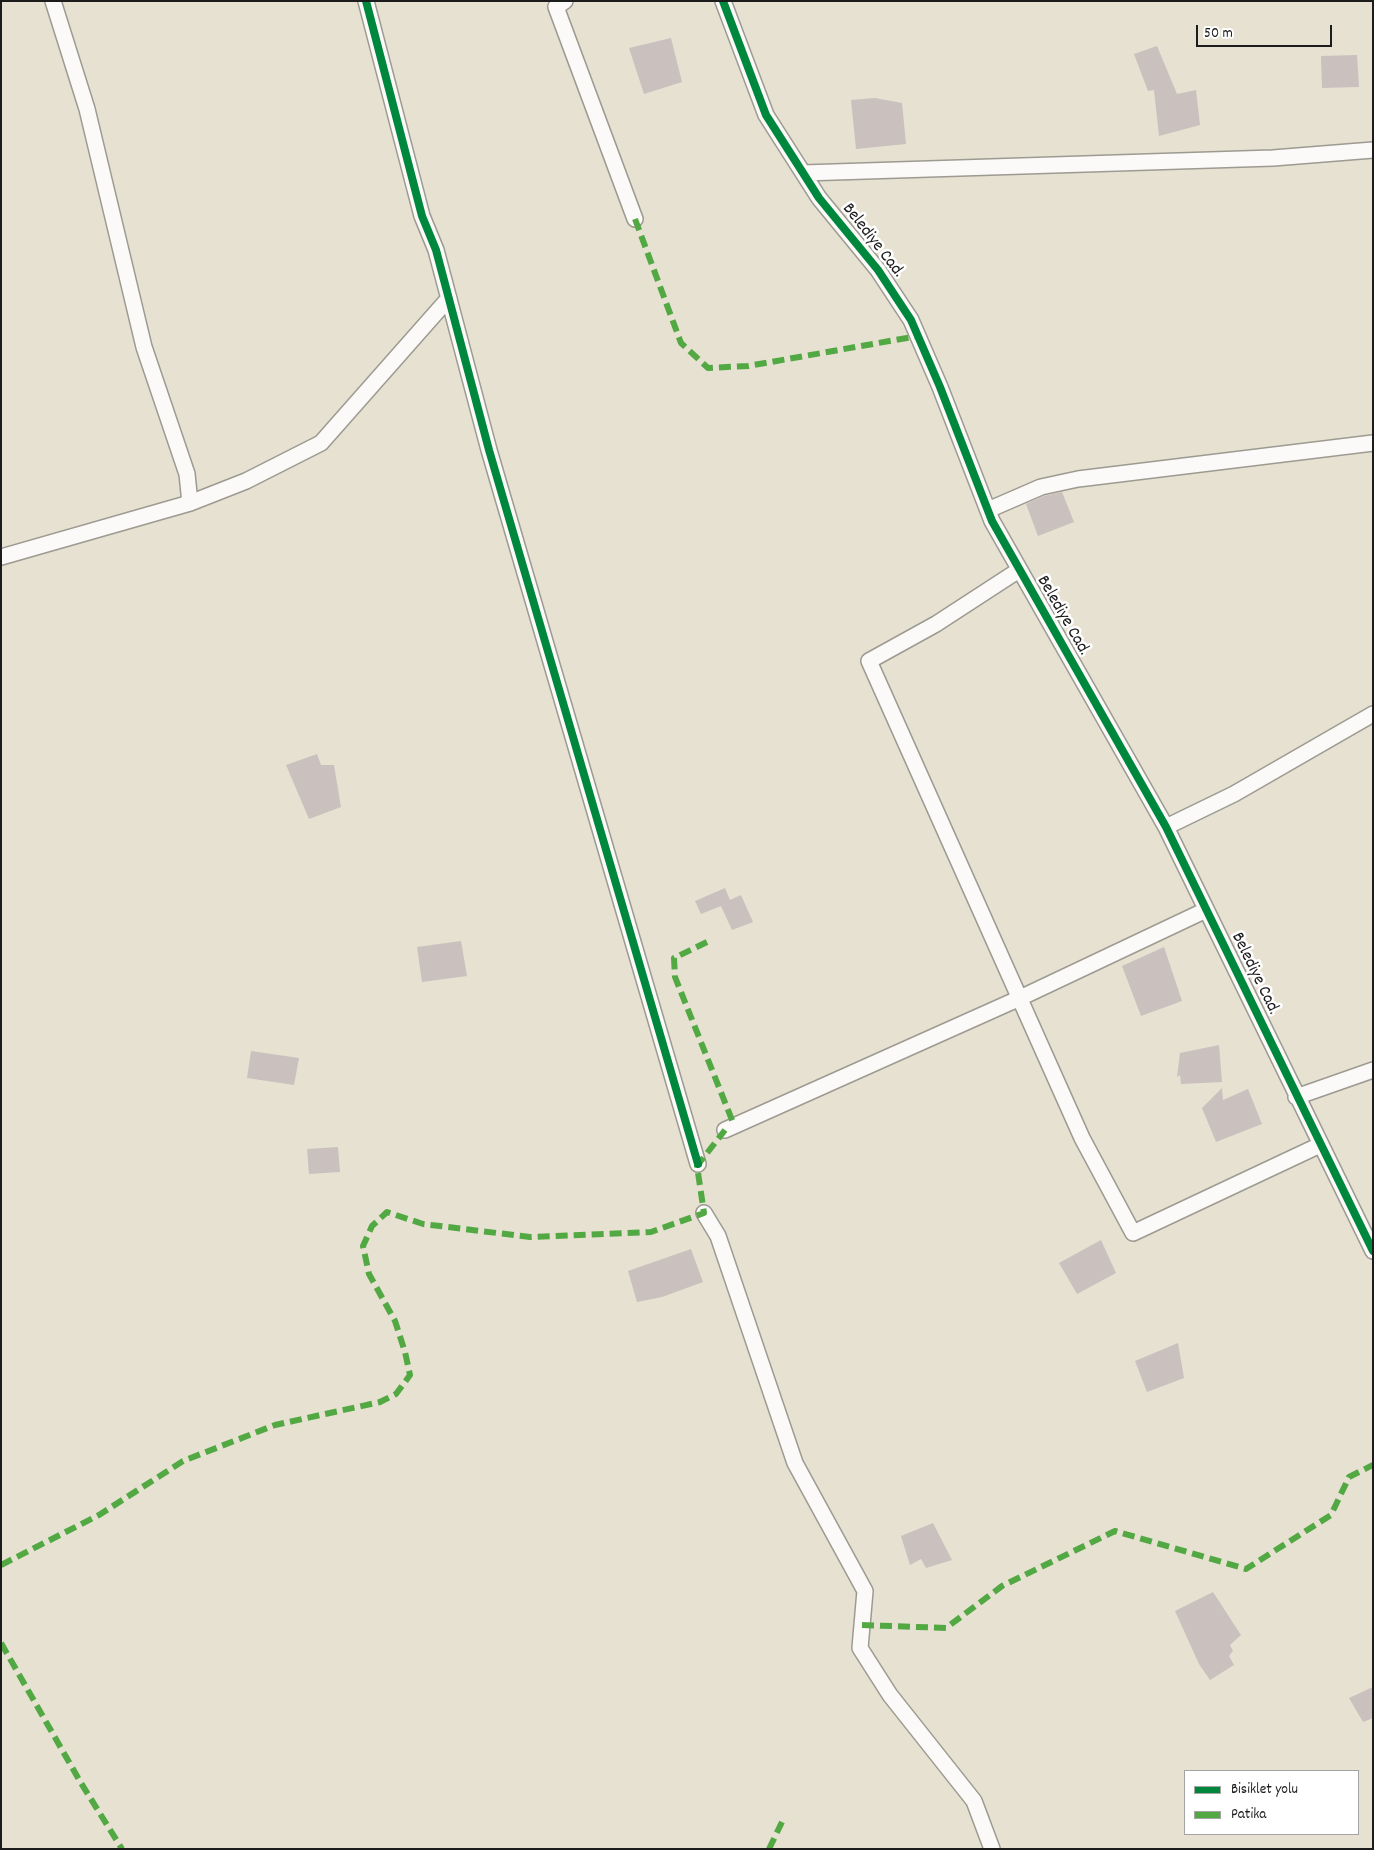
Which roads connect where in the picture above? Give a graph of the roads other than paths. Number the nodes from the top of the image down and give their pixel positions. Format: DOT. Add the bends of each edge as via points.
graph roads {
  1 [pos="53,1"];
  2 [pos="366,1"];
  3 [pos="566,1"];
  4 [pos="723,1"];
  5 [pos="1373,150"];
  6 [pos="803,173"];
  7 [pos="635,219"];
  8 [pos="449,298"];
  9 [pos="1373,443"];
  10 [pos="190,503"];
  11 [pos="988,510"];
  12 [pos="1,557"];
  13 [pos="1019,570"];
  14 [pos="1373,714"];
  15 [pos="1166,827"];
  16 [pos="1206,910"];
  17 [pos="1020,998"];
  18 [pos="1373,1070"];
  19 [pos="1296,1097"];
  20 [pos="725,1130"];
  21 [pos="1320,1145"];
  22 [pos="698,1164"];
  23 [pos="704,1213"];
  24 [pos="1373,1251"];
  25 [pos="992,1849"];
  1 -- 10 [label="street" via="86,109 144,347 188,474"];
  2 -- 8 [label="street" via="422,216 436,250"];
  3 -- 7 [label="street" via="556,7"];
  4 -- 6 [label="street, Belediye Cad." via="766,115"];
  5 -- 6 [label="street" via="1273,158"];
  6 -- 11 [label="street, Belediye Cad." via="819,198 878,270 911,320"];
  8 -- 10 [label="street" via="321,443 246,481"];
  8 -- 22 [label="street" via="495,469"];
  9 -- 11 [label="street" via="1078,479 1041,487"];
  10 -- 12 [label="street"];
  11 -- 13 [label="street, Belediye Cad."];
  13 -- 15 [label="street, Belediye Cad."];
  13 -- 17 [label="street" via="936,624 869,661"];
  14 -- 15 [label="street" via="1234,794"];
  15 -- 16 [label="street, Belediye Cad."];
  16 -- 17 [label="street"];
  16 -- 19 [label="street, Belediye Cad."];
  17 -- 20 [label="street"];
  17 -- 21 [label="street" via="1082,1138 1134,1233"];
  18 -- 19 [label="street"];
  19 -- 21 [label="street, Belediye Cad."];
  21 -- 24 [label="street, Belediye Cad."];
  23 -- 25 [label="street" via="718,1236 795,1464 865,1590 860,1648 890,1695 974,1800"];
}
